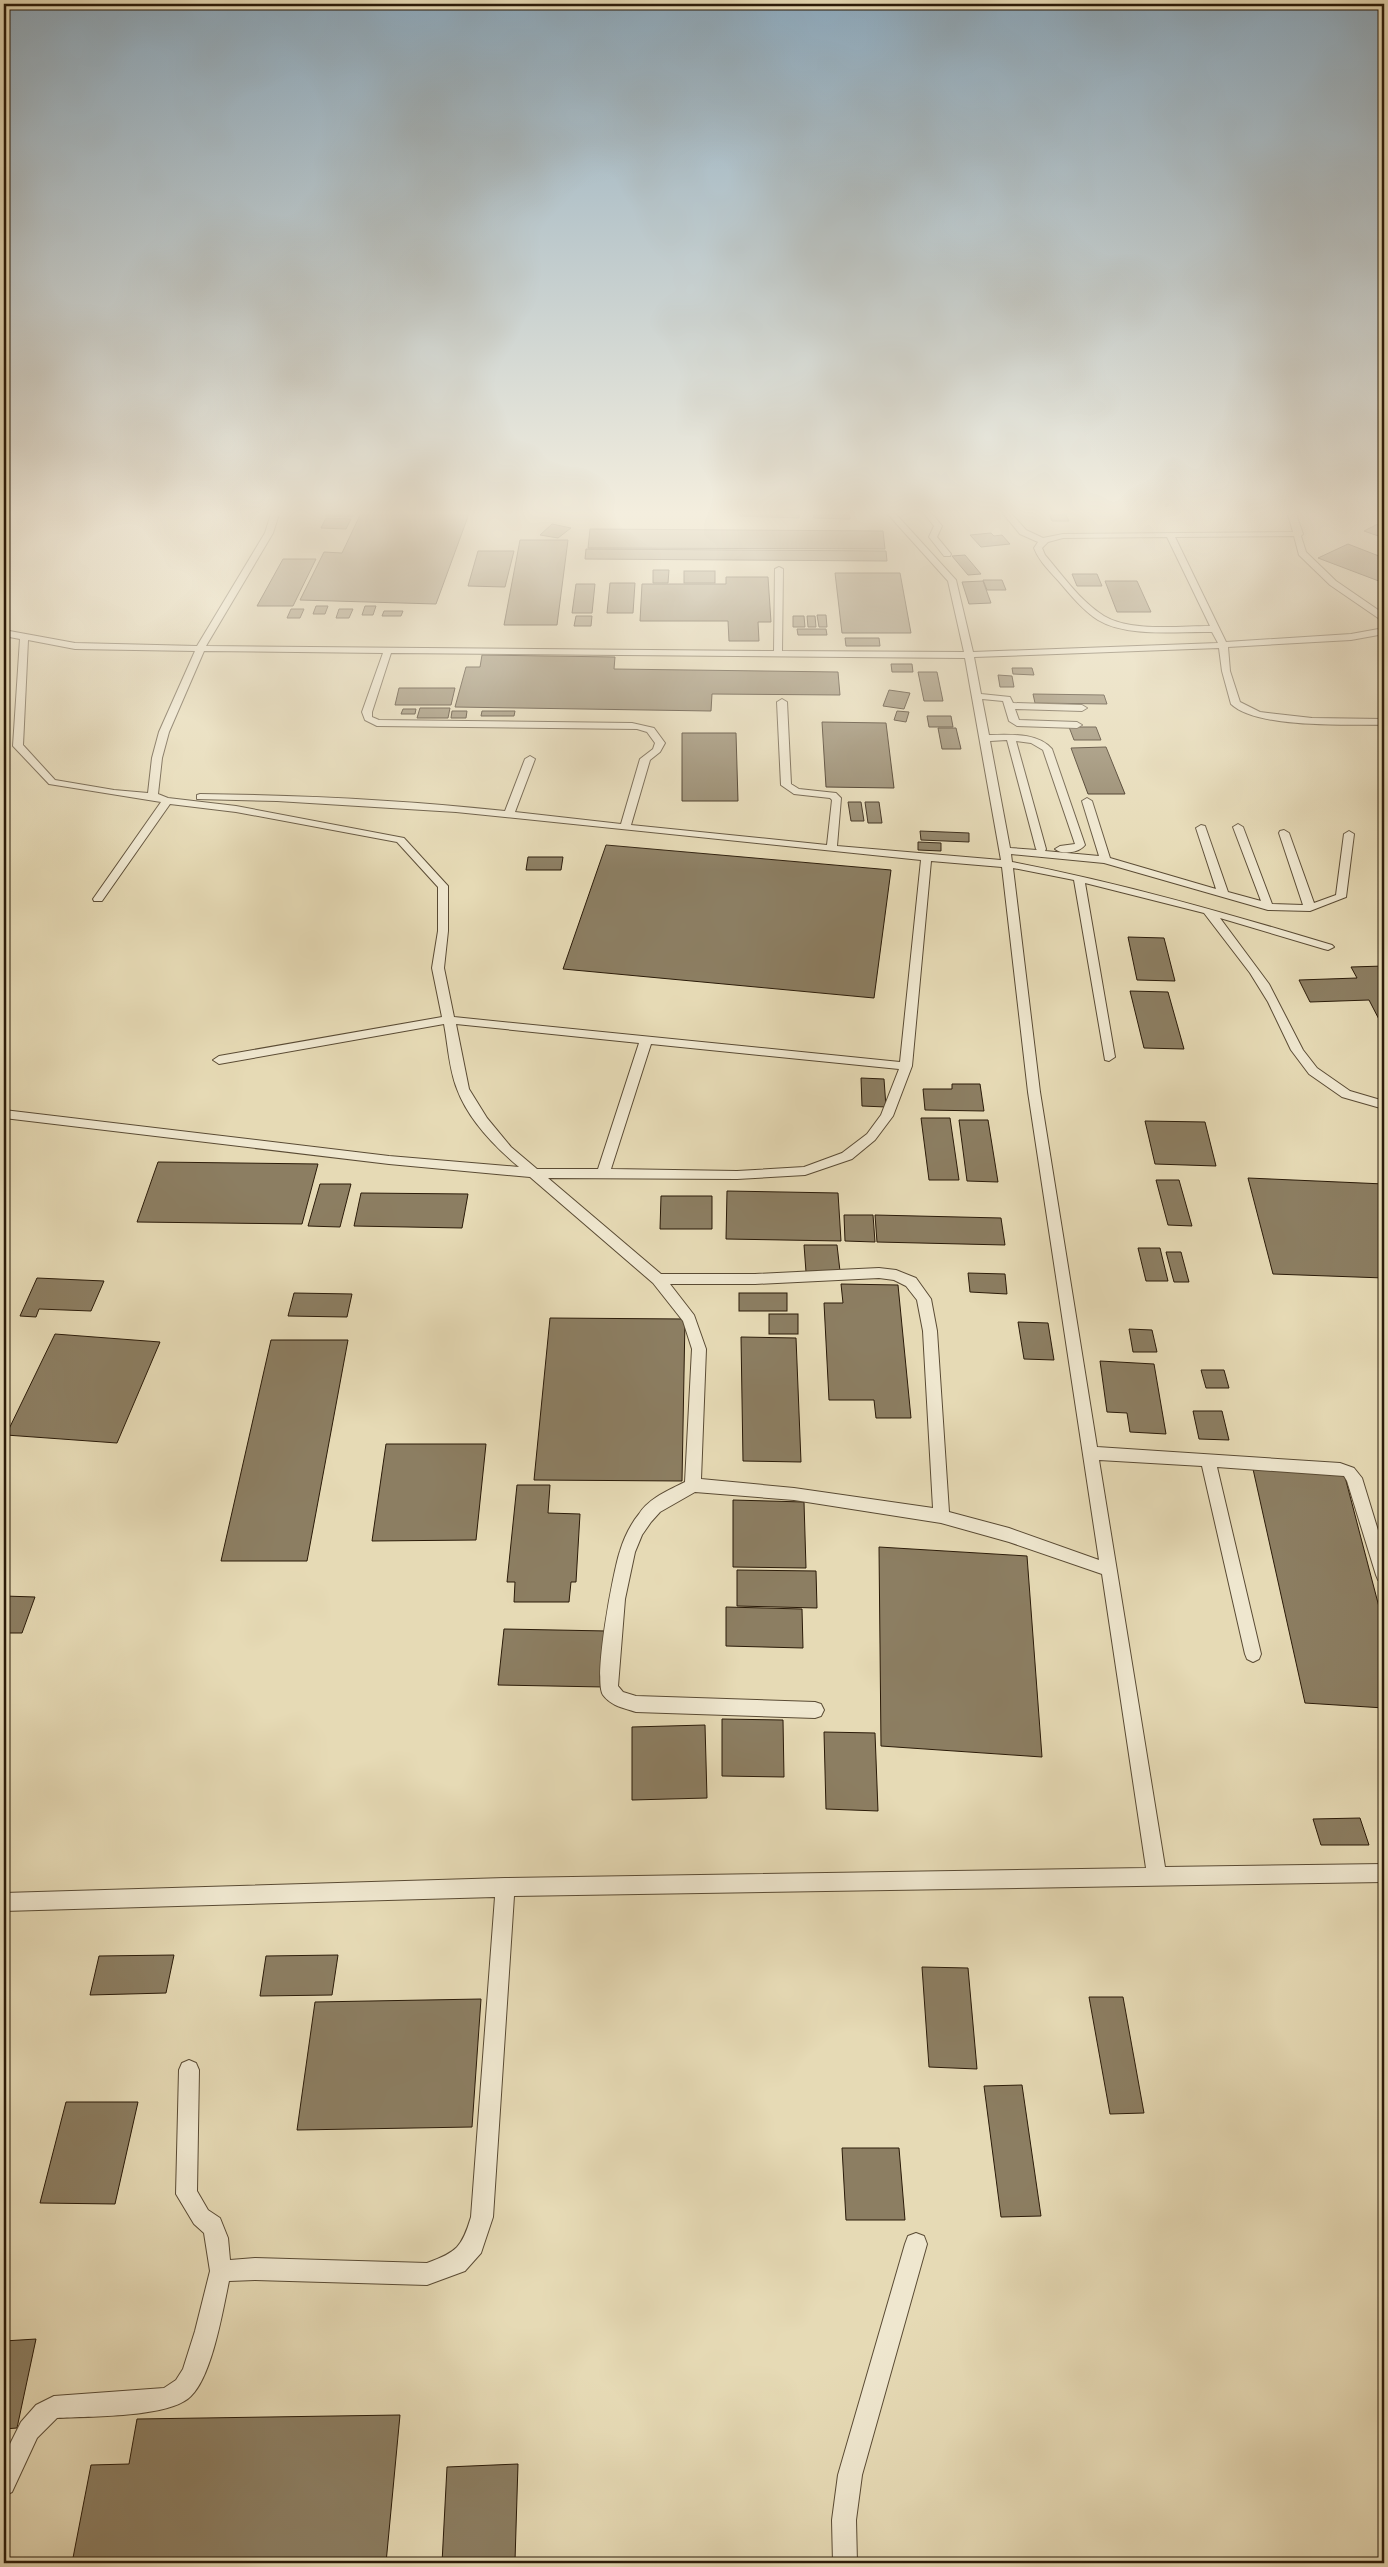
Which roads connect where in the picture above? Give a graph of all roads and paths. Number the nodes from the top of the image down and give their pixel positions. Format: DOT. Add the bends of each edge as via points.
graph roads {
  1 [pos="211,631"];
  2 [pos="778,631"];
  3 [pos="964,631"];
  4 [pos="1217,631"];
  5 [pos="1384,631"];
  6 [pos="4,634"];
  7 [pos="24,638"];
  8 [pos="1223,645"];
  9 [pos="201,647"];
  10 [pos="388,650"];
  11 [pos="778,653"];
  12 [pos="969,655"];
  13 [pos="976,696"];
  14 [pos="782,702"];
  15 [pos="1010,706"];
  16 [pos="1082,708"];
  17 [pos="1384,722"];
  18 [pos="1077,725"];
  19 [pos="984,738"];
  20 [pos="1011,738"];
  21 [pos="530,759"];
  22 [pos="153,797"];
  23 [pos="167,801"];
  24 [pos="1087,801"];
  25 [pos="509,815"];
  26 [pos="625,827"];
  27 [pos="1238,827"];
  28 [pos="1200,828"];
  29 [pos="1284,832"];
  30 [pos="1349,834"];
  31 [pos="1004,848"];
  32 [pos="832,849"];
  33 [pos="1041,849"];
  34 [pos="926,857"];
  35 [pos="1105,860"];
  36 [pos="1007,864"];
  37 [pos="1079,878"];
  38 [pos="1223,893"];
  39 [pos="98,899"];
  40 [pos="1268,907"];
  41 [pos="1310,908"];
  42 [pos="1209,911"];
  43 [pos="1328,947"];
  44 [pos="448,1020"];
  45 [pos="646,1040"];
  46 [pos="1109,1057"];
  47 [pos="219,1060"];
  48 [pos="906,1066"];
  49 [pos="1384,1104"];
  50 [pos="4,1114"];
  51 [pos="535,1173"];
  52 [pos="603,1174"];
  53 [pos="658,1280"];
  54 [pos="1091,1453"];
  55 [pos="1208,1460"];
  56 [pos="692,1485"];
  57 [pos="941,1516"];
  58 [pos="1109,1570"];
  59 [pos="1384,1575"];
  60 [pos="1253,1654"];
  61 [pos="815,1710"];
  62 [pos="1384,1873"];
  63 [pos="1157,1876"];
  64 [pos="505,1887"];
  65 [pos="4,1902"];
  66 [pos="190,2070"];
  67 [pos="916,2244"];
  68 [pos="221,2271"];
  69 [pos="4,2484"];
  70 [pos="846,2563"];
  1 -- 9 [label="lane"];
  2 -- 11 [label="lane"];
  3 -- 12 [label="lane"];
  4 -- 8 [label="lane"];
  5 -- 8 [label="lane" via="1351,637"];
  6 -- 7 [label="lane"];
  7 -- 9 [label="lane" via="75,646"];
  7 -- 22 [label="lane" via="18,746 52,782 114,794"];
  8 -- 12 [label="lane"];
  8 -- 17 [label="lane" via="1226,671 1236,704 1258,715 1312,721"];
  9 -- 10 [label="lane"];
  9 -- 22 [label="lane" via="164,732 157,758"];
  10 -- 11 [label="lane"];
  10 -- 26 [label="lane" via="367,712 368,718 377,723 643,726 652,730 660,743 657,750 645,759 642,782 636,790"];
  11 -- 12 [label="lane"];
  12 -- 13 [label="lane"];
  13 -- 15 [label="lane" via="1007,699"];
  13 -- 19 [label="lane"];
  14 -- 32 [label="lane" via="786,784 792,790 833,796 837,800"];
  15 -- 16 [label="lane"];
  15 -- 18 [label="lane" via="1017,723"];
  19 -- 20 [label="lane"];
  19 -- 31 [label="lane"];
  20 -- 33 [label="lane"];
  20 -- 33 [label="lane" via="1041,743 1048,749 1080,845 1071,849"];
  21 -- 25 [label="lane"];
  22 -- 23 [label="lane"];
  22 -- 25 [label="lane" via="277,798"];
  23 -- 39 [label="lane"];
  23 -- 44 [label="lane" via="236,810 400,840 443,886 444,931 438,968"];
  24 -- 35 [label="lane"];
  25 -- 26 [label="lane"];
  26 -- 32 [label="lane"];
  27 -- 40 [label="lane"];
  28 -- 38 [label="lane"];
  29 -- 41 [label="lane"];
  30 -- 41 [label="lane" via="1342,897"];
  31 -- 33 [label="lane"];
  31 -- 35 [label="lane"];
  31 -- 36 [label="lane"];
  32 -- 34 [label="lane"];
  34 -- 36 [label="lane"];
  34 -- 48 [label="lane"];
  35 -- 38 [label="lane"];
  36 -- 37 [label="lane"];
  36 -- 54 [label="lane" via="1034,1092"];
  37 -- 42 [label="lane"];
  37 -- 46 [label="lane"];
  38 -- 40 [label="lane"];
  40 -- 41 [label="lane"];
  42 -- 43 [label="lane"];
  42 -- 49 [label="lane" via="1253,966 1297,1052 1318,1075 1339,1091 1370,1103"];
  44 -- 45 [label="lane"];
  44 -- 47 [label="lane"];
  44 -- 51 [label="lane" via="463,1089 472,1105 507,1150"];
  45 -- 48 [label="lane"];
  45 -- 52 [label="lane"];
  48 -- 52 [label="lane" via="887,1116 871,1137 847,1156 804,1171 737,1175"];
  50 -- 51 [label="lane" via="388,1160"];
  51 -- 52 [label="lane"];
  51 -- 53 [label="lane"];
  53 -- 56 [label="lane" via="688,1319 699,1348"];
  53 -- 57 [label="lane" via="879,1273 896,1275 911,1282 924,1299 930,1331"];
  54 -- 55 [label="lane"];
  54 -- 58 [label="lane"];
  55 -- 59 [label="lane" via="1329,1467 1349,1472 1354,1478"];
  55 -- 60 [label="lane"];
  56 -- 57 [label="lane" via="794,1494"];
  56 -- 61 [label="lane" via="645,1516 632,1535 611,1648 609,1688 617,1698 636,1704"];
  57 -- 58 [label="lane"];
  58 -- 63 [label="lane"];
  62 -- 63 [label="lane"];
  63 -- 64 [label="lane"];
  64 -- 65 [label="lane"];
  64 -- 68 [label="lane" via="482,2217 473,2245 457,2263 427,2274"];
  66 -- 68 [label="lane" via="186,2194 201,2217 212,2226"];
  67 -- 70 [label="lane" via="850,2475 844,2520"];
  68 -- 69 [label="lane" via="196,2367 180,2392 164,2399 54,2407 41,2414 28,2429"];
}
